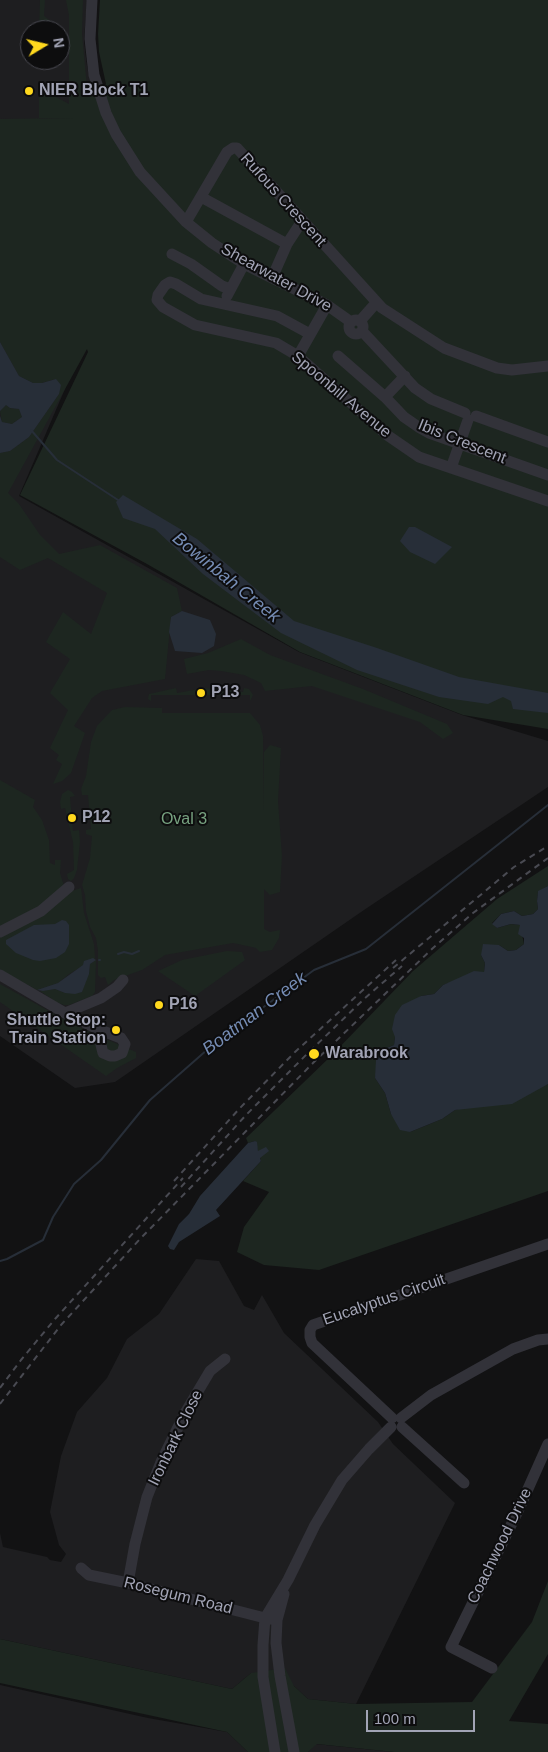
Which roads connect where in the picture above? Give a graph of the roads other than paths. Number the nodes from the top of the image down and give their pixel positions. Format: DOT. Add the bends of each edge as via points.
graph roads {
  1 [pos="92,0"];
  2 [pos="201,197"];
  3 [pos="302,221"];
  4 [pos="186,222"];
  5 [pos="287,244"];
  6 [pos="172,254"];
  7 [pos="244,264"];
  8 [pos="272,278"];
  9 [pos="230,289"];
  10 [pos="376,303"];
  11 [pos="224,304"];
  12 [pos="327,305"];
  13 [pos="358,325"];
  14 [pos="310,334"];
  15 [pos="298,356"];
  16 [pos="338,356"];
  17 [pos="548,366"];
  18 [pos="405,376"];
  19 [pos="385,397"];
  20 [pos="469,416"];
  21 [pos="548,442"];
  22 [pos="460,443"];
  23 [pos="451,468"];
  24 [pos="548,475"];
  25 [pos="548,501"];
  26 [pos="69,887"];
  27 [pos="0,932"];
  28 [pos="0,975"];
  29 [pos="123,980"];
  30 [pos="65,1012"];
  31 [pos="100,1030"];
  32 [pos="548,1244"];
  33 [pos="548,1339"];
  34 [pos="225,1360"];
  35 [pos="397,1422"];
  36 [pos="548,1444"];
  37 [pos="464,1483"];
  38 [pos="81,1568"];
  39 [pos="288,1580"];
  40 [pos="128,1583"];
  41 [pos="266,1618"];
  42 [pos="277,1620"];
  43 [pos="492,1668"];
  44 [pos="275,1752"];
  45 [pos="294,1752"];
  1 -- 4 [label="street, Shearwater Drive" via="90,52 106,113 140,172"];
  2 -- 3 [label="street, Rufous Crescent" via="227,152 237,148"];
  2 -- 4 [label="street, Rufous Crescent"];
  2 -- 5 [label="street"];
  3 -- 5 [label="street"];
  3 -- 10 [label="street, Rufous Crescent"];
  4 -- 7 [label="street, Shearwater Drive"];
  5 -- 8 [label="street"];
  6 -- 9 [label="street"];
  7 -- 8 [label="street, Shearwater Drive"];
  7 -- 9 [label="street"];
  8 -- 12 [label="street, Shearwater Drive"];
  9 -- 11 [label="street"];
  10 -- 13 [label="street"];
  10 -- 17 [label="street, Rufous Crescent" via="444,348 497,368 512,370"];
  11 -- 14 [label="street, Spoonbill Avenue" via="277,316"];
  11 -- 15 [label="street, Spoonbill Avenue" via="201,299 170,282 158,295 162,307 195,325 276,343"];
  12 -- 13 [label="street, Shearwater Drive"];
  12 -- 14 [label="street"];
  13 -- 18 [label="street, Shearwater Drive"];
  14 -- 15 [label="street"];
  15 -- 23 [label="street, Spoonbill Avenue" via="401,445 419,457"];
  16 -- 19 [label="street, Ibis Crescent"];
  18 -- 19 [label="street"];
  18 -- 20 [label="street, Shearwater Drive" via="431,399"];
  19 -- 22 [label="street, Ibis Crescent" via="420,428"];
  20 -- 21 [label="street, Shearwater Drive"];
  20 -- 22 [label="street"];
  22 -- 23 [label="street"];
  22 -- 24 [label="street, Ibis Crescent"];
  23 -- 25 [label="street, Spoonbill Avenue"];
  26 -- 27 [label="street" via="41,911"];
  28 -- 30 [label="street"];
  29 -- 30 [label="street" via="101,998"];
  30 -- 31 [label="street"];
  32 -- 35 [label="street, Eucalyptus Circuit" via="313,1325 310,1330 312,1343"];
  33 -- 35 [label="street" via="513,1349 431,1395"];
  34 -- 40 [label="street, Ironbark Close" via="210,1371 161,1462 147,1497"];
  35 -- 37 [label="street"];
  35 -- 39 [label="street" via="342,1480"];
  36 -- 43 [label="street, Coachwood Drive" via="451,1647"];
  38 -- 40 [label="street, Rosegum Road" via="89,1575"];
  39 -- 41 [label="street"];
  39 -- 42 [label="street"];
  40 -- 41 [label="street, Rosegum Road"];
  41 -- 42 [label="street, Rosegum Road"];
  41 -- 44 [label="street" via="262,1677"];
  42 -- 45 [label="street" via="280,1676"];
}
